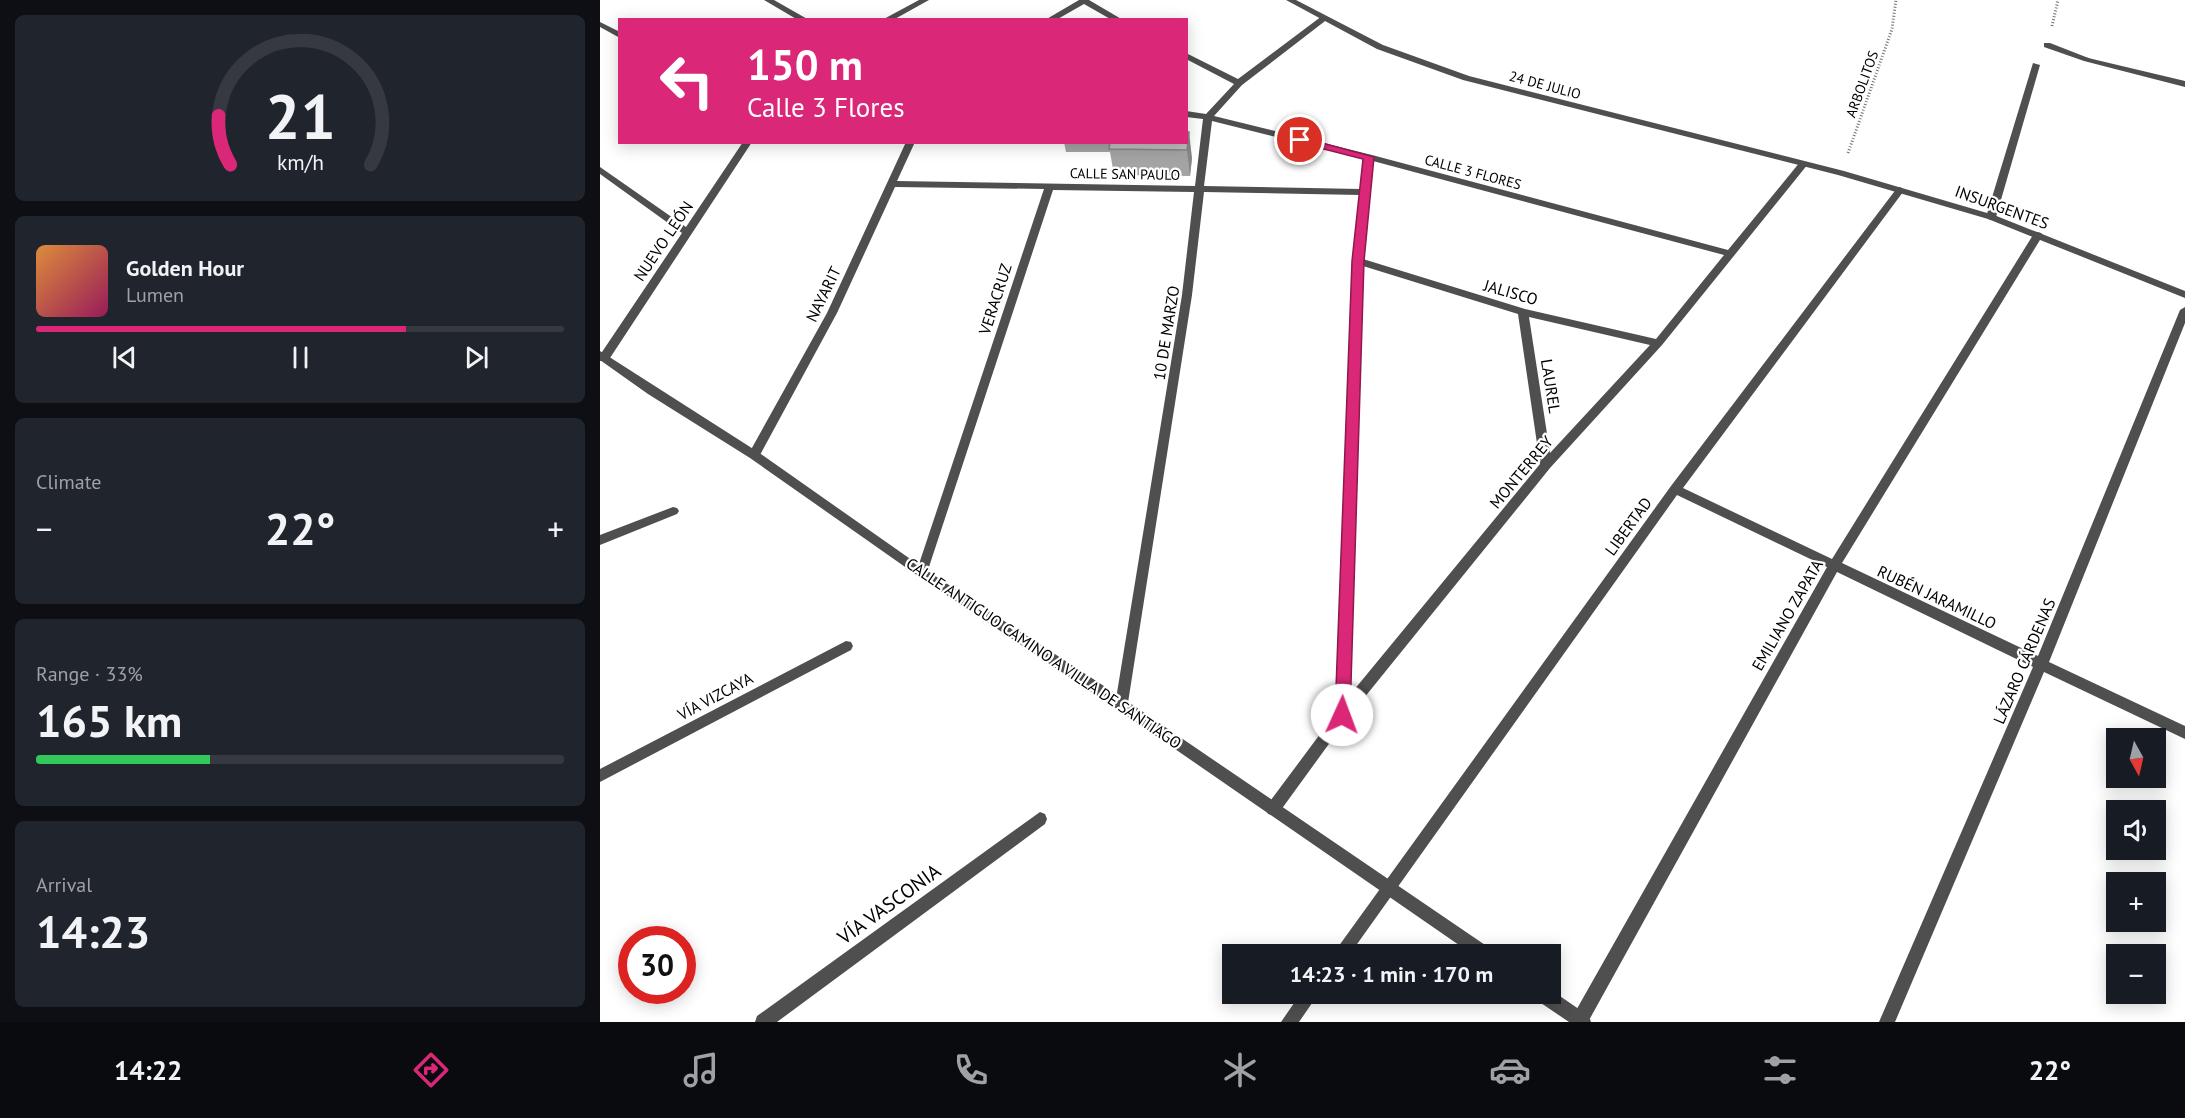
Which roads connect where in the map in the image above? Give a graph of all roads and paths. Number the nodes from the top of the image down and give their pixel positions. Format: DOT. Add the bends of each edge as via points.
graph roads {
  1 [pos="768,0"];
  2 [pos="925,0"];
  3 [pos="1085,0"];
  4 [pos="1290,0"];
  5 [pos="1896,0"];
  6 [pos="801,18"];
  7 [pos="890,18"];
  8 [pos="1053,18"];
  9 [pos="1116,18"];
  10 [pos="1325,18"];
  11 [pos="600,24"];
  12 [pos="618,35"];
  13 [pos="2047,45"];
  14 [pos="1188,56"];
  15 [pos="2036,65"];
  16 [pos="1239,83"];
  17 [pos="2185,84"];
  18 [pos="1188,114"];
  19 [pos="1208,117"];
  20 [pos="747,144"];
  21 [pos="910,144"];
  22 [pos="1369,157"];
  23 [pos="1803,164"];
  24 [pos="600,170"];
  25 [pos="1841,172"];
  26 [pos="891,184"];
  27 [pos="1050,186"];
  28 [pos="1200,189"];
  29 [pos="1899,189"];
  30 [pos="1365,192"];
  31 [pos="1991,217"];
  32 [pos="687,232"];
  33 [pos="2038,236"];
  34 [pos="1730,254"];
  35 [pos="1358,261"];
  36 [pos="2185,295"];
  37 [pos="2185,310"];
  38 [pos="1523,312"];
  39 [pos="1658,343"];
  40 [pos="602,357"];
  41 [pos="754,455"];
  42 [pos="1546,465"];
  43 [pos="1675,489"];
  44 [pos="673,512"];
  45 [pos="600,540"];
  46 [pos="1833,567"];
  47 [pos="922,573"];
  48 [pos="846,646"];
  49 [pos="2042,664"];
  50 [pos="1122,705"];
  51 [pos="1342,715"];
  52 [pos="2185,733"];
  53 [pos="600,776"];
  54 [pos="1274,809"];
  55 [pos="1040,819"];
  56 [pos="1390,888"];
  57 [pos="1348,944"];
  58 [pos="1471,944"];
  59 [pos="1303,1004"];
  60 [pos="1557,1004"];
  61 [pos="1582,1021"];
  62 [pos="763,1022"];
  63 [pos="1289,1022"];
  64 [pos="1887,1022"];
  1 -- 6 [label="street"];
  2 -- 7 [label="street"];
  3 -- 8 [label="street"];
  3 -- 9 [label="street"];
  4 -- 10 [label="street, 24 DE JULIO"];
  5 -- 25 [label="path, ARBOLITOS" via="1892,29"];
  10 -- 16 [label="street"];
  10 -- 23 [label="street, 24 DE JULIO" via="1380,47 1466,78"];
  11 -- 12 [label="street"];
  13 -- 17 [label="street"];
  14 -- 16 [label="street"];
  15 -- 31 [label="street"];
  16 -- 19 [label="street"];
  18 -- 19 [label="street, CALLE 3 FLORES"];
  19 -- 22 [label="street, CALLE 3 FLORES"];
  19 -- 28 [label="street, 10 DE MARZO"];
  20 -- 32 [label="street, NUEVO LEÓN"];
  21 -- 26 [label="street, NAYARIT"];
  22 -- 30 [label="street"];
  22 -- 34 [label="street, CALLE 3 FLORES"];
  23 -- 25 [label="street, INSURGENTES"];
  23 -- 34 [label="street, MONTERREY"];
  24 -- 32 [label="street"];
  25 -- 29 [label="street, INSURGENTES"];
  26 -- 27 [label="street"];
  26 -- 41 [label="street, NAYARIT" via="832,313"];
  27 -- 28 [label="street, CALLE SAN PAULO"];
  27 -- 47 [label="street, VERACRUZ"];
  28 -- 30 [label="street, CALLE SAN PAULO"];
  28 -- 50 [label="street, 10 DE MARZO"];
  29 -- 31 [label="street, INSURGENTES"];
  29 -- 43 [label="street, LIBERTAD"];
  30 -- 35 [label="street"];
  31 -- 33 [label="street, INSURGENTES"];
  32 -- 40 [label="street, NUEVO LEÓN"];
  33 -- 36 [label="street, INSURGENTES"];
  33 -- 46 [label="street, EMILIANO ZAPATA"];
  34 -- 39 [label="street, MONTERREY"];
  35 -- 38 [label="street, JALISCO"];
  35 -- 51 [label="street"];
  37 -- 49 [label="street, LÁZARO CÁRDENAS"];
  38 -- 39 [label="street, JALISCO"];
  38 -- 42 [label="street, LAUREL"];
  39 -- 42 [label="street, MONTERREY"];
  40 -- 41 [label="street, CALLE ANTIGUO CAMINO A VILLA DE SANTIAGO"];
  41 -- 47 [label="street, CALLE ANTIGUO CAMINO A VILLA DE SANTIAGO"];
  42 -- 51 [label="street, MONTERREY"];
  43 -- 46 [label="street, RUBÉN JARAMILLO"];
  43 -- 56 [label="street, LIBERTAD"];
  44 -- 45 [label="street"];
  46 -- 49 [label="street, RUBÉN JARAMILLO"];
  46 -- 61 [label="street, EMILIANO ZAPATA"];
  47 -- 50 [label="street, CALLE ANTIGUO CAMINO A VILLA DE SANTIAGO"];
  48 -- 53 [label="street, VÍA VIZCAYA"];
  49 -- 52 [label="street, RUBÉN JARAMILLO"];
  49 -- 64 [label="street, LÁZARO CÁRDENAS"];
  50 -- 54 [label="street, CALLE ANTIGUO CAMINO A VILLA DE SANTIAGO"];
  51 -- 54 [label="street, MONTERREY"];
  54 -- 56 [label="street, CALLE ANTIGUO CAMINO A VILLA DE SANTIAGO"];
  55 -- 62 [label="street, VÍA VASCONIA"];
  56 -- 57 [label="street, LIBERTAD"];
  56 -- 58 [label="street, CALLE ANTIGUO CAMINO A VILLA DE SANTIAGO"];
  59 -- 63 [label="street"];
  60 -- 61 [label="street"];
}
